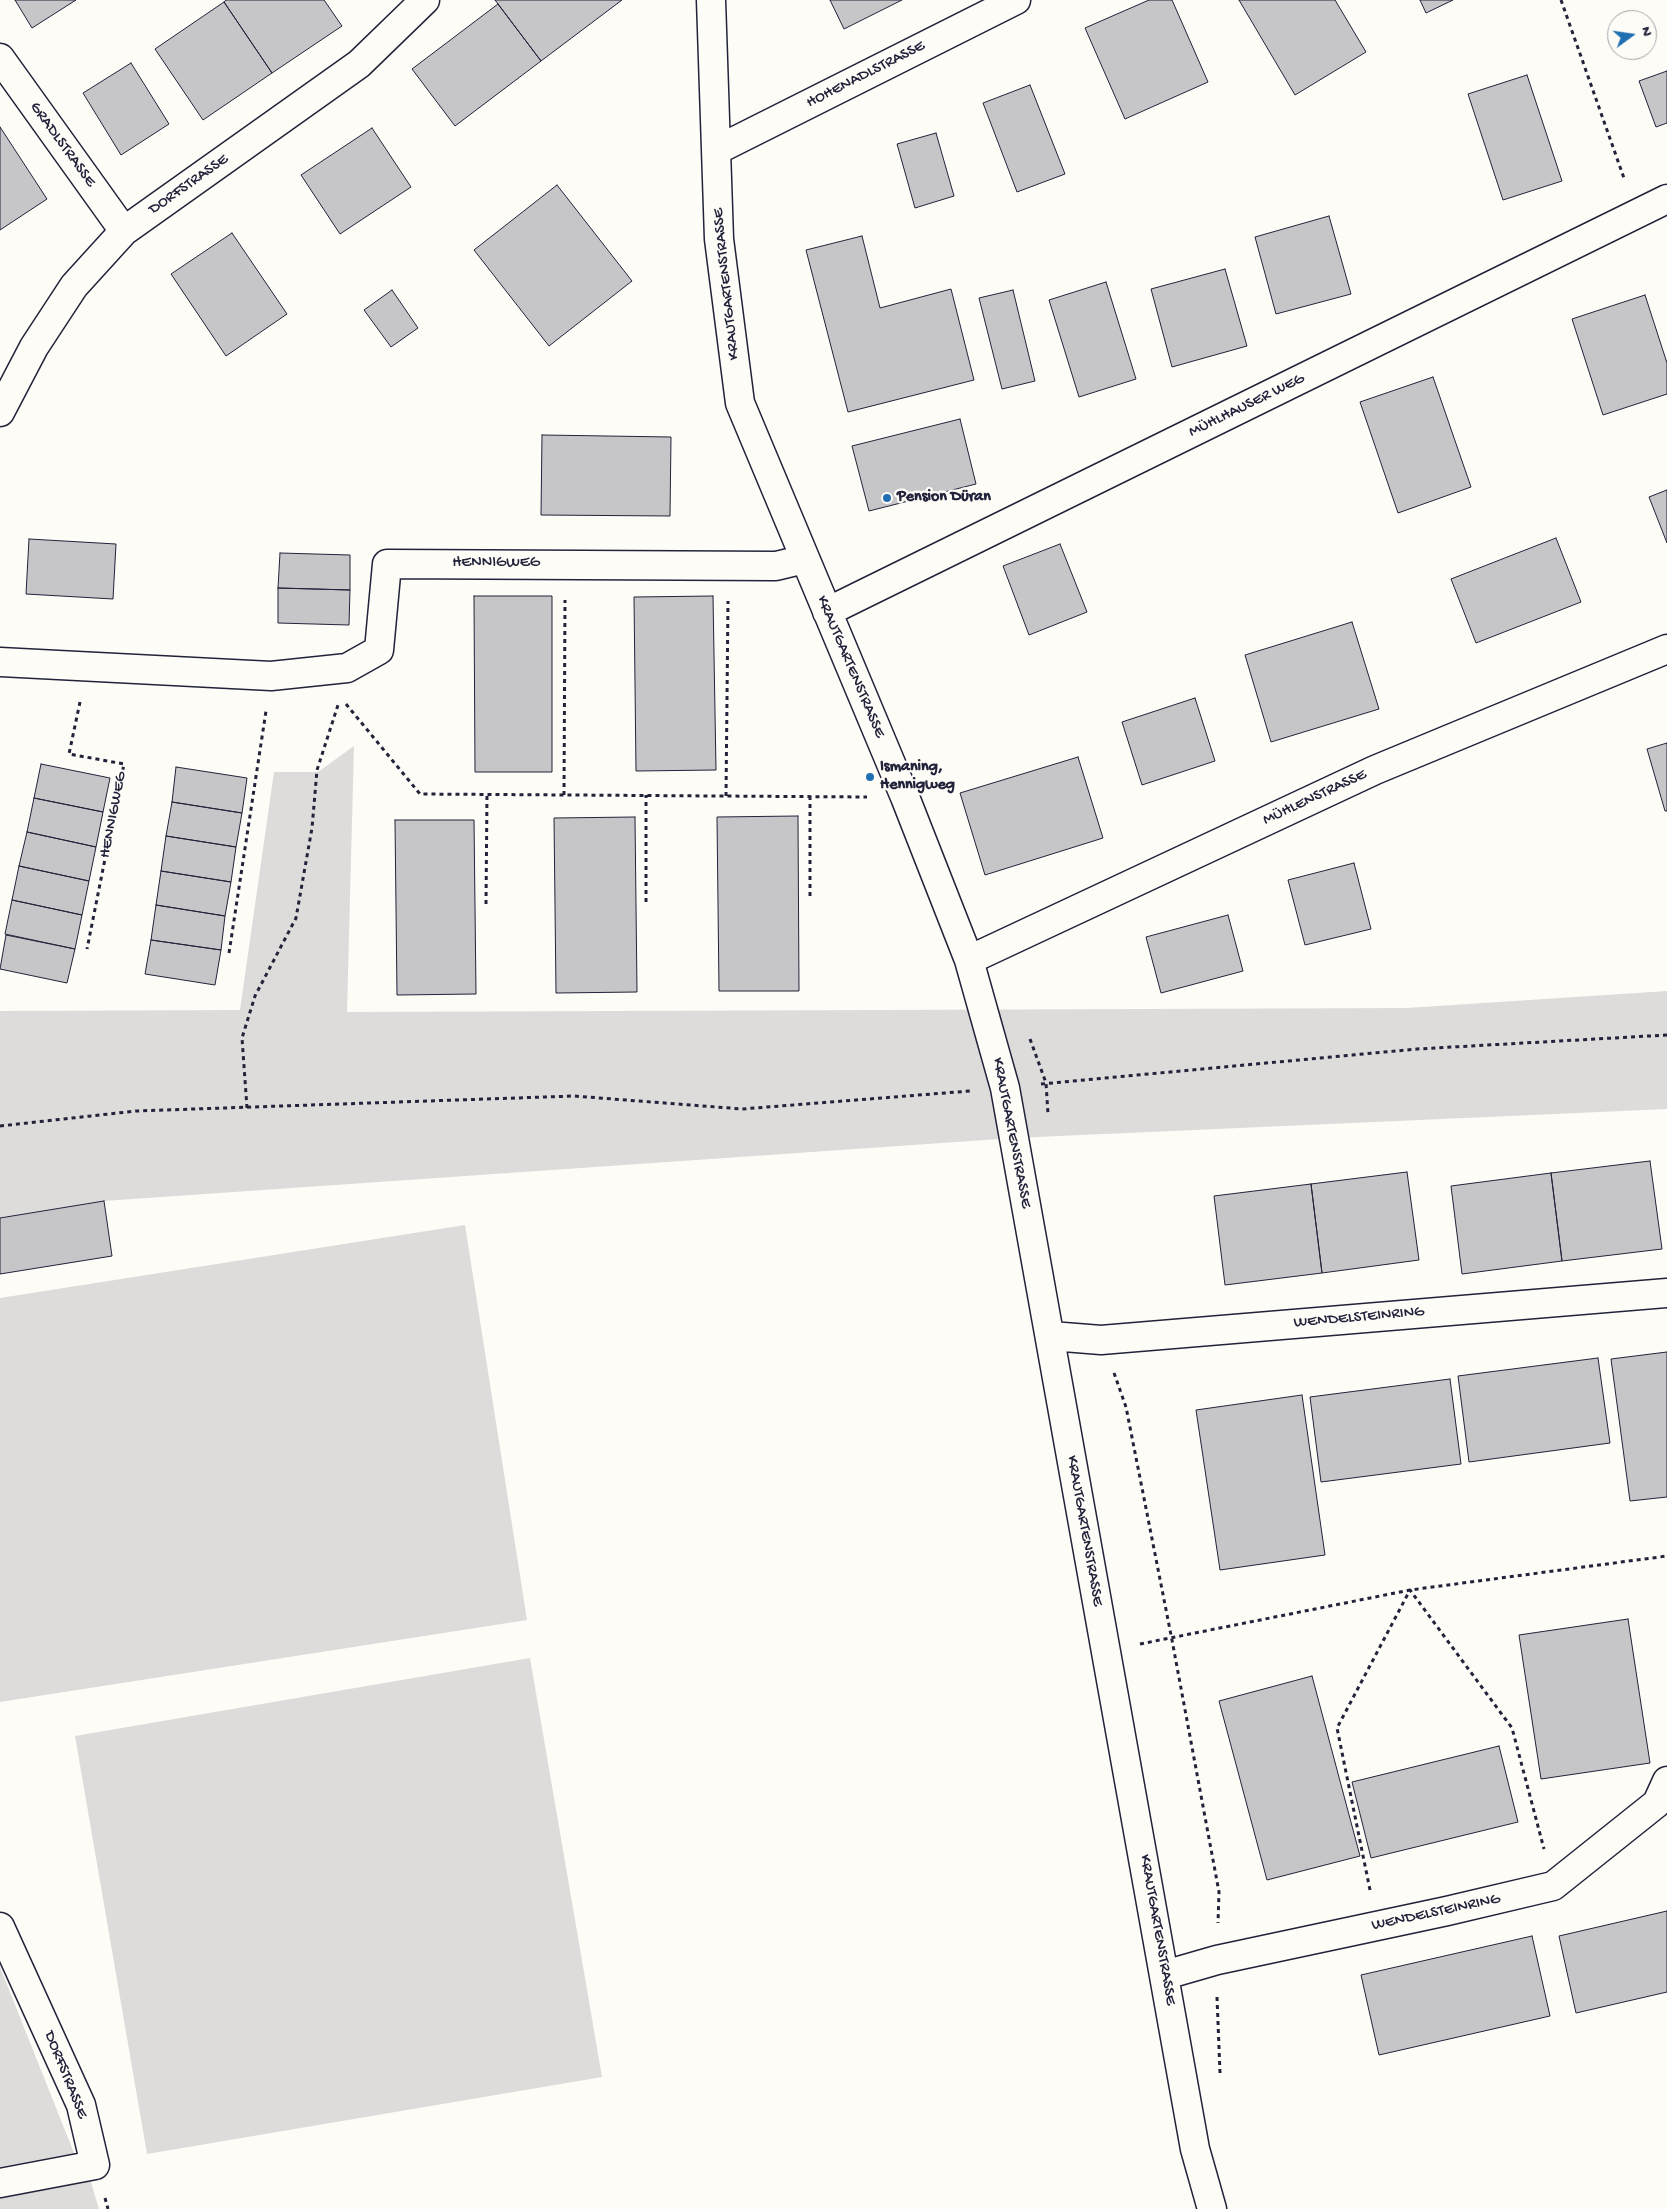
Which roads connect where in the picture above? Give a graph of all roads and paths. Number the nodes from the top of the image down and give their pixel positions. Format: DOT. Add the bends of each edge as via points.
graph roads {
  1 [pos="425,0"];
  2 [pos="711,0"];
  3 [pos="1016,0"];
  4 [pos="1561,0"];
  5 [pos="0,58"];
  6 [pos="717,150"];
  7 [pos="1667,199"];
  8 [pos="1637,214"];
  9 [pos="124,231"];
  10 [pos="0,412"];
  11 [pos="805,559"];
  12 [pos="728,594"];
  13 [pos="564,595"];
  14 [pos="827,612"];
  15 [pos="1667,649"];
  16 [pos="0,662"];
  17 [pos="88,668"];
  18 [pos="271,676"];
  19 [pos="487,794"];
  20 [pos="564,795"];
  21 [pos="646,795"];
  22 [pos="726,796"];
  23 [pos="810,796"];
  24 [pos="905,797"];
  25 [pos="810,900"];
  26 [pos="646,902"];
  27 [pos="486,904"];
  28 [pos="87,949"];
  29 [pos="229,953"];
  30 [pos="969,960"];
  31 [pos="1667,1035"];
  32 [pos="1029,1036"];
  33 [pos="1046,1084"];
  34 [pos="1005,1088"];
  35 [pos="247,1108"];
  36 [pos="1047,1122"];
  37 [pos="0,1126"];
  38 [pos="1667,1293"];
  39 [pos="1051,1336"];
  40 [pos="1101,1340"];
  41 [pos="1667,1556"];
  42 [pos="1410,1590"];
  43 [pos="1172,1640"];
  44 [pos="1105,1650"];
  45 [pos="1667,1781"];
  46 [pos="1553,1886"];
  47 [pos="1378,1926"];
  48 [pos="0,1927"];
  49 [pos="1217,1960"];
  50 [pos="1165,1975"];
  51 [pos="1220,2083"];
  52 [pos="0,2183"];
  53 [pos="1212,2209"];
  1 -- 9 [label="street, DORFSTRASSE" via="359,64"];
  2 -- 6 [label="street, KRAUTGARTENSTRASSE"];
  3 -- 6 [label="street, HOHENADLSTRASSE"];
  4 -- 8 [label="path"];
  5 -- 9 [label="street, GRADLSTRASSE"];
  6 -- 11 [label="street, KRAUTGARTENSTRASSE" via="718,239 740,403"];
  7 -- 8 [label="street, MÜHLHAUSER WEG"];
  8 -- 14 [label="street, MÜHLHAUSER WEG"];
  9 -- 10 [label="street, DORFSTRASSE" via="74,286 34,347"];
  11 -- 14 [label="street, KRAUTGARTENSTRASSE"];
  11 -- 18 [label="street, HENNIGWEG" via="776,566 387,564 379,650 347,668"];
  12 -- 22 [label="path"];
  13 -- 20 [label="path"];
  14 -- 24 [label="street, KRAUTGARTENSTRASSE"];
  15 -- 30 [label="street, MÜHLENSTRASSE" via="1375,770"];
  16 -- 17 [label="street, HENNIGWEG"];
  17 -- 18 [label="street, HENNIGWEG"];
  17 -- 28 [label="path, HENNIGWEG" via="68,754 124,764"];
  18 -- 29 [label="path"];
  19 -- 20 [label="path"];
  19 -- 27 [label="path"];
  19 -- 35 [label="path" via="420,794 341,697 317,770 312,828 296,918 255,996 242,1038"];
  20 -- 21 [label="path"];
  21 -- 22 [label="path"];
  21 -- 26 [label="path"];
  22 -- 23 [label="path"];
  23 -- 24 [label="path"];
  23 -- 25 [label="path"];
  24 -- 30 [label="street, KRAUTGARTENSTRASSE"];
  30 -- 34 [label="street, KRAUTGARTENSTRASSE"];
  31 -- 33 [label="path" via="1417,1049"];
  32 -- 33 [label="path"];
  33 -- 34 [label="path"];
  33 -- 36 [label="path"];
  34 -- 35 [label="path" via="742,1109 574,1096"];
  34 -- 39 [label="street, KRAUTGARTENSTRASSE"];
  35 -- 37 [label="path" via="136,1111"];
  38 -- 40 [label="street, WENDELSTEINRING"];
  39 -- 40 [label="street, WENDELSTEINRING"];
  39 -- 44 [label="street, KRAUTGARTENSTRASSE"];
  40 -- 43 [label="path" via="1126,1407"];
  41 -- 42 [label="path"];
  42 -- 43 [label="path"];
  42 -- 46 [label="path" via="1512,1728"];
  42 -- 47 [label="path" via="1337,1728"];
  43 -- 44 [label="path"];
  43 -- 49 [label="path" via="1219,1892"];
  44 -- 50 [label="street, KRAUTGARTENSTRASSE"];
  45 -- 46 [label="street, WENDELSTEINRING" via="1657,1803"];
  46 -- 47 [label="street, WENDELSTEINRING"];
  47 -- 49 [label="street, WENDELSTEINRING"];
  48 -- 52 [label="street, DORFSTRASSE" via="81,2105 96,2165"];
  49 -- 50 [label="street, WENDELSTEINRING"];
  49 -- 51 [label="path"];
  50 -- 53 [label="street, KRAUTGARTENSTRASSE" via="1195,2149"];
}
